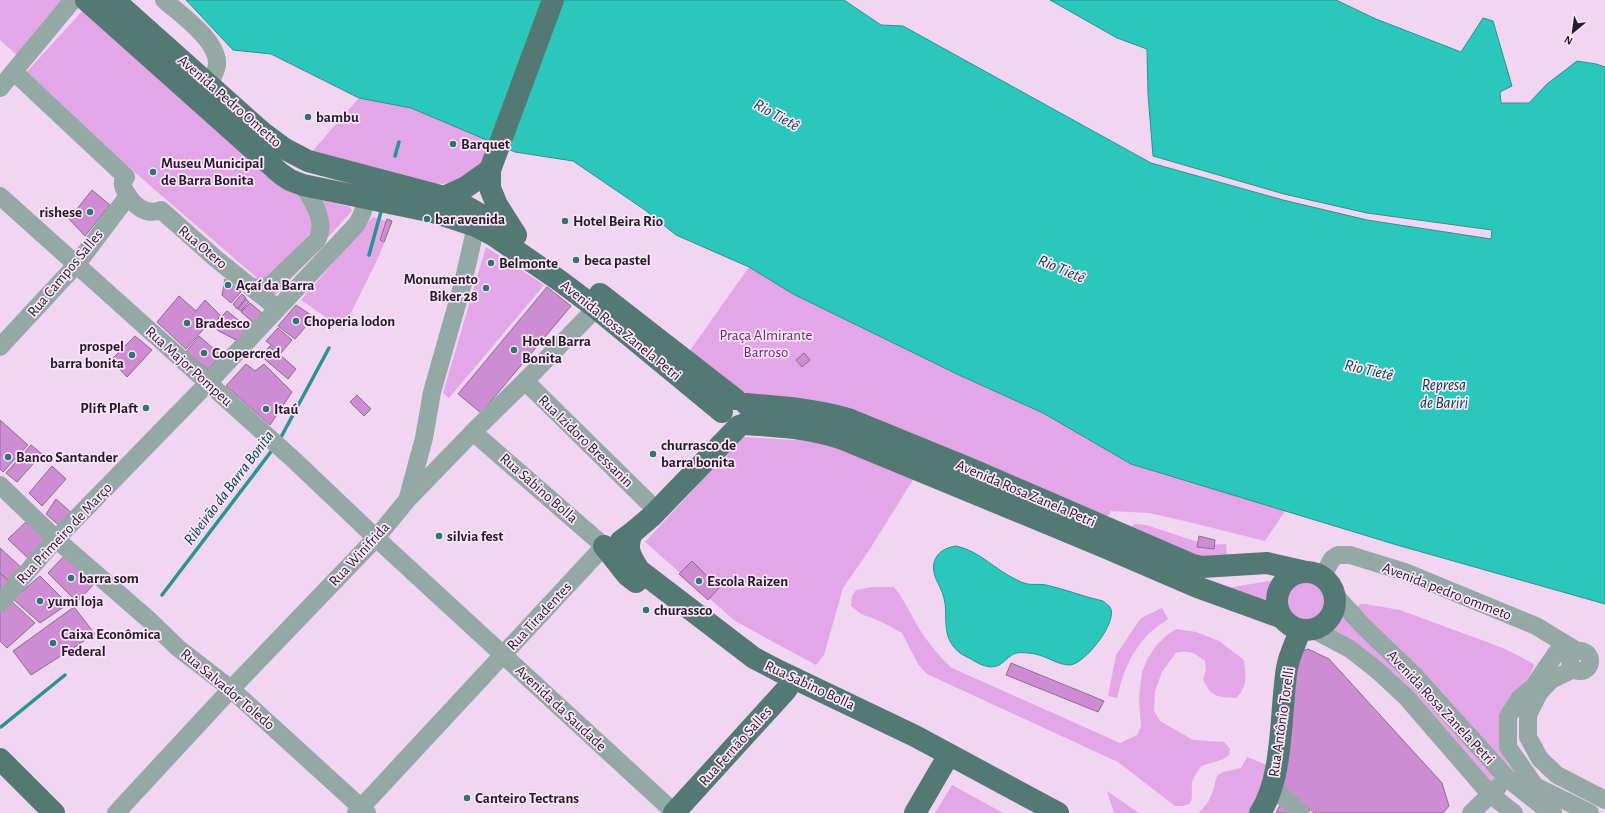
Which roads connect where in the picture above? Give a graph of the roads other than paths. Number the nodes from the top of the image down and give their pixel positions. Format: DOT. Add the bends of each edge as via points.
graph roads {
  1 [pos="73,0"];
  2 [pos="86,0"];
  3 [pos="164,0"];
  4 [pos="553,0"];
  5 [pos="120,13"];
  6 [pos="14,72"];
  7 [pos="0,88"];
  8 [pos="202,91"];
  9 [pos="308,161"];
  10 [pos="493,162"];
  11 [pos="297,183"];
  12 [pos="384,193"];
  13 [pos="0,196"];
  14 [pos="128,196"];
  15 [pos="444,197"];
  16 [pos="476,226"];
  17 [pos="516,235"];
  18 [pos="77,264"];
  19 [pos="252,287"];
  20 [pos="601,303"];
  21 [pos="277,308"];
  22 [pos="0,347"];
  23 [pos="525,381"];
  24 [pos="208,383"];
  25 [pos="735,414"];
  26 [pos="473,432"];
  27 [pos="424,438"];
  28 [pos="448,458"];
  29 [pos="0,485"];
  30 [pos="408,499"];
  31 [pos="647,502"];
  32 [pos="632,533"];
  33 [pos="1105,537"];
  34 [pos="376,538"];
  35 [pos="56,539"];
  36 [pos="604,546"];
  37 [pos="1323,582"];
  38 [pos="0,603"];
  39 [pos="1280,617"];
  40 [pos="1307,630"];
  41 [pos="503,654"];
  42 [pos="1570,655"];
  43 [pos="790,684"];
  44 [pos="231,689"];
  45 [pos="0,758"];
  46 [pos="943,765"];
  47 [pos="1507,778"];
  48 [pos="1272,787"];
  49 [pos="1490,794"];
  50 [pos="1605,800"];
  51 [pos="361,811"];
  52 [pos="1262,812"];
  53 [pos="54,813"];
  54 [pos="116,813"];
  55 [pos="675,813"];
  56 [pos="915,813"];
  57 [pos="1037,813"];
  58 [pos="1058,813"];
  59 [pos="1301,813"];
  60 [pos="1471,813"];
  61 [pos="1514,813"];
  62 [pos="1553,813"];
  63 [pos="1590,813"];
  1 -- 6 [label="street"];
  2 -- 5 [label="main road, Avenida Pedro Ometto"];
  3 -- 8 [label="street" via="214,48 216,70"];
  4 -- 10 [label="main road"];
  5 -- 8 [label="main road, Avenida Pedro Ometto"];
  6 -- 7 [label="street"];
  6 -- 14 [label="street" via="126,177 123,182"];
  8 -- 9 [label="main road, Avenida Pedro Ometto" via="285,149"];
  8 -- 11 [label="main road, Avenida Pedro Ometto" via="281,174"];
  9 -- 11 [label="main road" via="293,171"];
  9 -- 12 [label="main road, Avenida Pedro Ometto" via="352,173"];
  10 -- 15 [label="main road" via="466,187"];
  10 -- 17 [label="main road" via="490,188"];
  11 -- 12 [label="main road, Avenida Pedro Ometto"];
  11 -- 19 [label="street" via="318,213 320,235 273,283 264,288"];
  12 -- 15 [label="main road, Avenida Pedro Ometto"];
  12 -- 16 [label="main road, Avenida Pedro Ometto"];
  12 -- 21 [label="street, Rua Primeiro de Março" via="364,211 356,225"];
  13 -- 18 [label="street, Rua Major Pompeu"];
  14 -- 18 [label="street, Rua Campos Salles"];
  14 -- 19 [label="street, Rua Otero" via="137,206 147,211 160,210"];
  15 -- 17 [label="main road, Avenida Pedro Ometto" via="476,211"];
  16 -- 20 [label="main road, Avenida Rosa Zanela Petri"];
  16 -- 27 [label="street" via="463,283 432,392"];
  17 -- 20 [label="main road, Avenida Rosa Zanela Petri"];
  18 -- 22 [label="street, Rua Campos Salles"];
  18 -- 24 [label="street, Rua Major Pompeu"];
  19 -- 21 [label="street, Rua Otero"];
  20 -- 23 [label="street, Rua Winifrida"];
  20 -- 25 [label="main road, Avenida Rosa Zanela Petri"];
  21 -- 24 [label="street, Rua Primeiro de Março"];
  23 -- 26 [label="street, Rua Winifrida"];
  23 -- 31 [label="street, Rua Izidoro Bressanin"];
  24 -- 34 [label="street, Rua Major Pompeu"];
  24 -- 35 [label="street, Rua Primeiro de Março"];
  25 -- 31 [label="main road, Rua Tiradentes"];
  25 -- 32 [label="main road" via="652,516"];
  25 -- 33 [label="main road, Avenida Rosa Zanela Petri" via="825,433"];
  26 -- 28 [label="street, Rua Winifrida"];
  26 -- 36 [label="street, Rua Sabino Bolla"];
  27 -- 28 [label="street" via="430,447"];
  27 -- 30 [label="street"];
  28 -- 30 [label="street, Rua Winifrida"];
  29 -- 35 [label="street, Rua Salvador Toledo"];
  30 -- 34 [label="street, Rua Winifrida"];
  31 -- 36 [label="main road, Rua Tiradentes"];
  32 -- 36 [label="main road" via="622,541"];
  32 -- 43 [label="main road, Rua Sabino Bolla" via="629,554 639,570"];
  33 -- 37 [label="main road, Avenida Rosa Zanela Petri" via="1198,566 1267,563"];
  33 -- 39 [label="main road, Avenida Rosa Zanela Petri" via="1197,587"];
  34 -- 41 [label="street, Avenida da Saudade"];
  34 -- 44 [label="street, Rua Winifrida"];
  35 -- 38 [label="street, Rua Primeiro de Março"];
  35 -- 44 [label="street, Rua Salvador Toledo" via="178,648"];
  36 -- 41 [label="street, Rua Tiradentes"];
  36 -- 43 [label="main road, Rua Sabino Bolla" via="627,575 717,649 760,678"];
  37 -- 39 [label="main road" via="1296,573 1287,578 1276,596"];
  37 -- 40 [label="main road" via="1335,604 1333,613 1328,621"];
  37 -- 42 [label="street, Avenida pedro ommeto" via="1348,561 1396,576 1533,634"];
  37 -- 47 [label="street, Avenida Rosa Zanela Petri" via="1362,626 1415,676"];
  39 -- 40 [label="main road" via="1291,627"];
  40 -- 48 [label="main road, Rua Antônio Torelli" via="1287,667 1276,772"];
  40 -- 49 [label="street, Avenida Rosa Zanela Petri" via="1350,649 1378,671 1407,698"];
  41 -- 51 [label="street, Rua Tiradentes"];
  41 -- 55 [label="street, Avenida da Saudade"];
  42 -- 50 [label="street" via="1539,693 1528,715 1528,737 1540,760 1557,775"];
  42 -- 63 [label="street, Avenida Rosa Zanela Petri" via="1519,699 1508,717 1508,747 1535,786"];
  43 -- 46 [label="main road, Rua Sabino Bolla"];
  43 -- 55 [label="main road, Rua Fernão Salles"];
  43 -- 58 [label="main road, Rua Sabino Bolla" via="915,736"];
  44 -- 51 [label="street, Rua Salvador Toledo"];
  44 -- 54 [label="street, Rua Winifrida"];
  45 -- 53 [label="main road"];
  46 -- 56 [label="main road"];
  46 -- 57 [label="main road, Rua Sabino Bolla"];
  47 -- 49 [label="street"];
  47 -- 62 [label="street, Avenida Rosa Zanela Petri"];
  48 -- 52 [label="main road, Rua Antônio Torelli"];
  48 -- 59 [label="street"];
  49 -- 60 [label="street"];
  49 -- 61 [label="street, Avenida Rosa Zanela Petri"];
}
